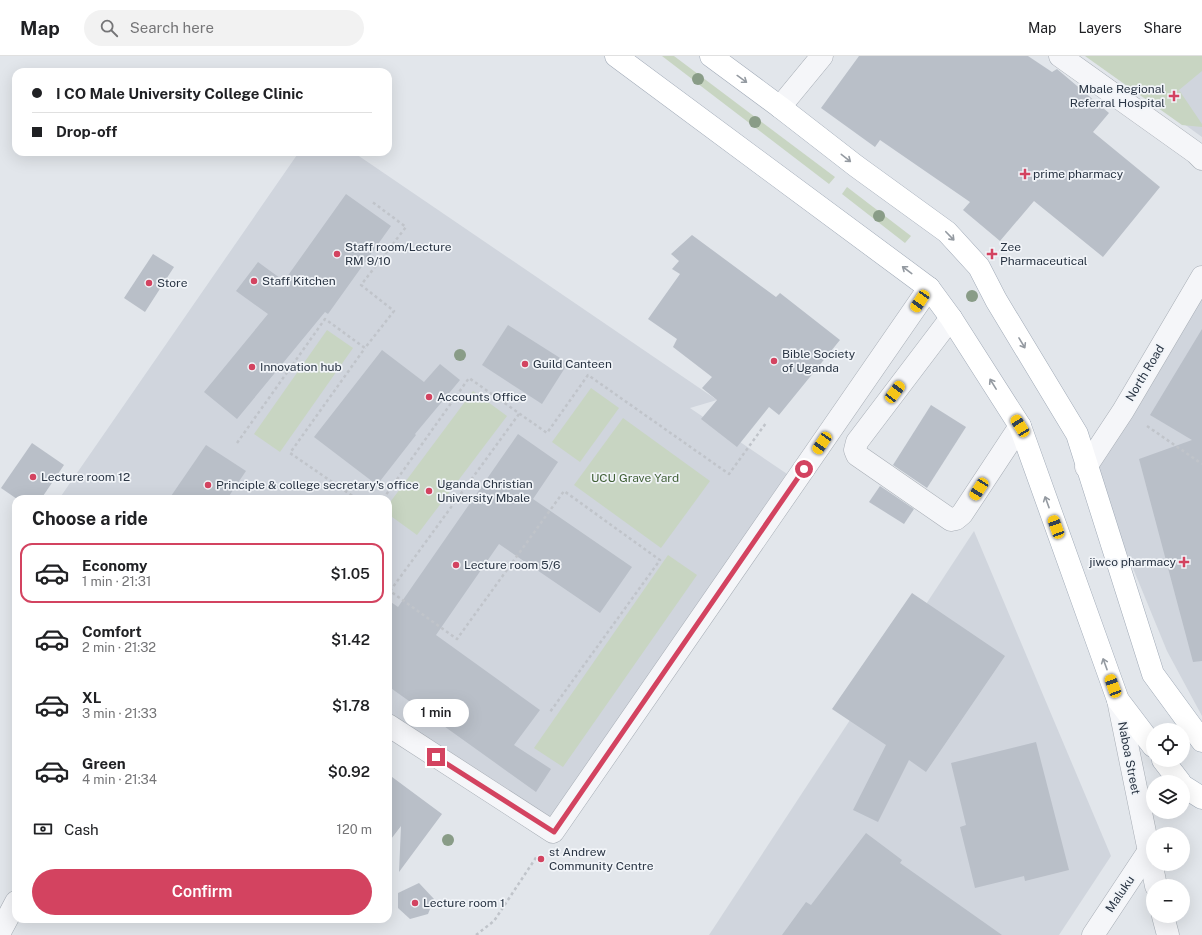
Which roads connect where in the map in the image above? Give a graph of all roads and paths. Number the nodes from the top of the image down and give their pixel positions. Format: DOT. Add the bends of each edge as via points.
graph roads {
  1 [pos="616,56"];
  2 [pos="711,56"];
  3 [pos="822,56"];
  4 [pos="1060,56"];
  5 [pos="780,107"];
  6 [pos="1202,159"];
  7 [pos="371,201"];
  8 [pos="1202,277"];
  9 [pos="929,288"];
  10 [pos="951,318"];
  11 [pos="365,348"];
  12 [pos="1123,411"];
  13 [pos="519,414"];
  14 [pos="766,422"];
  15 [pos="1020,426"];
  16 [pos="237,442"];
  17 [pos="1202,464"];
  18 [pos="1086,467"];
  19 [pos="350,495"];
  20 [pos="386,495"];
  21 [pos="392,588"];
  22 [pos="392,592"];
  23 [pos="1118,700"];
  24 [pos="550,712"];
  25 [pos="392,729"];
  26 [pos="1146,737"];
  27 [pos="1202,741"];
  28 [pos="1168,767"];
  29 [pos="1175,775"];
  30 [pos="1190,790"];
  31 [pos="1202,798"];
  32 [pos="554,832"];
  33 [pos="1146,842"];
  34 [pos="1146,855"];
  35 [pos="12,910"];
  36 [pos="1165,923"];
  37 [pos="0,932"];
  38 [pos="476,935"];
  39 [pos="1093,935"];
  40 [pos="1168,935"];
  9 -- 1 [label="main road, one-way"];
  2 -- 5 [label="main road, one-way"];
  3 -- 5 [label="street"];
  4 -- 6 [label="street"];
  5 -- 18 [label="main road, one-way" via="947,232 979,267 996,300 1077,434"];
  7 -- 11 [label="path" via="406,227 361,285 394,311"];
  8 -- 12 [label="street, North Road"];
  9 -- 10 [label="main road"];
  9 -- 32 [label="street"];
  15 -- 10 [label="main road, one-way"];
  10 -- 15 [label="street" via="857,442 857,456 950,520 956,519 962,514"];
  11 -- 16 [label="path" via="325,319"];
  11 -- 19 [label="path" via="290,453"];
  12 -- 17 [label="path"];
  12 -- 18 [label="street, North Road"];
  13 -- 14 [label="path" via="547,433 588,376 729,474"];
  13 -- 20 [label="path" via="469,378"];
  13 -- 21 [label="path"];
  23 -- 15 [label="main road, one-way"];
  18 -- 27 [label="main road" via="1153,674"];
  22 -- 24 [label="path" via="457,639 564,491 660,560"];
  23 -- 26 [label="main road"];
  23 -- 33 [label="street, Naboa Street"];
  25 -- 32 [label="street"];
  28 -- 29 [label="main road"];
  30 -- 31 [label="main road"];
  32 -- 38 [label="path" via="494,921"];
  34 -- 39 [label="street, Maluku"];
  35 -- 37 [label="street"];
  36 -- 40 [label="street"];
}
